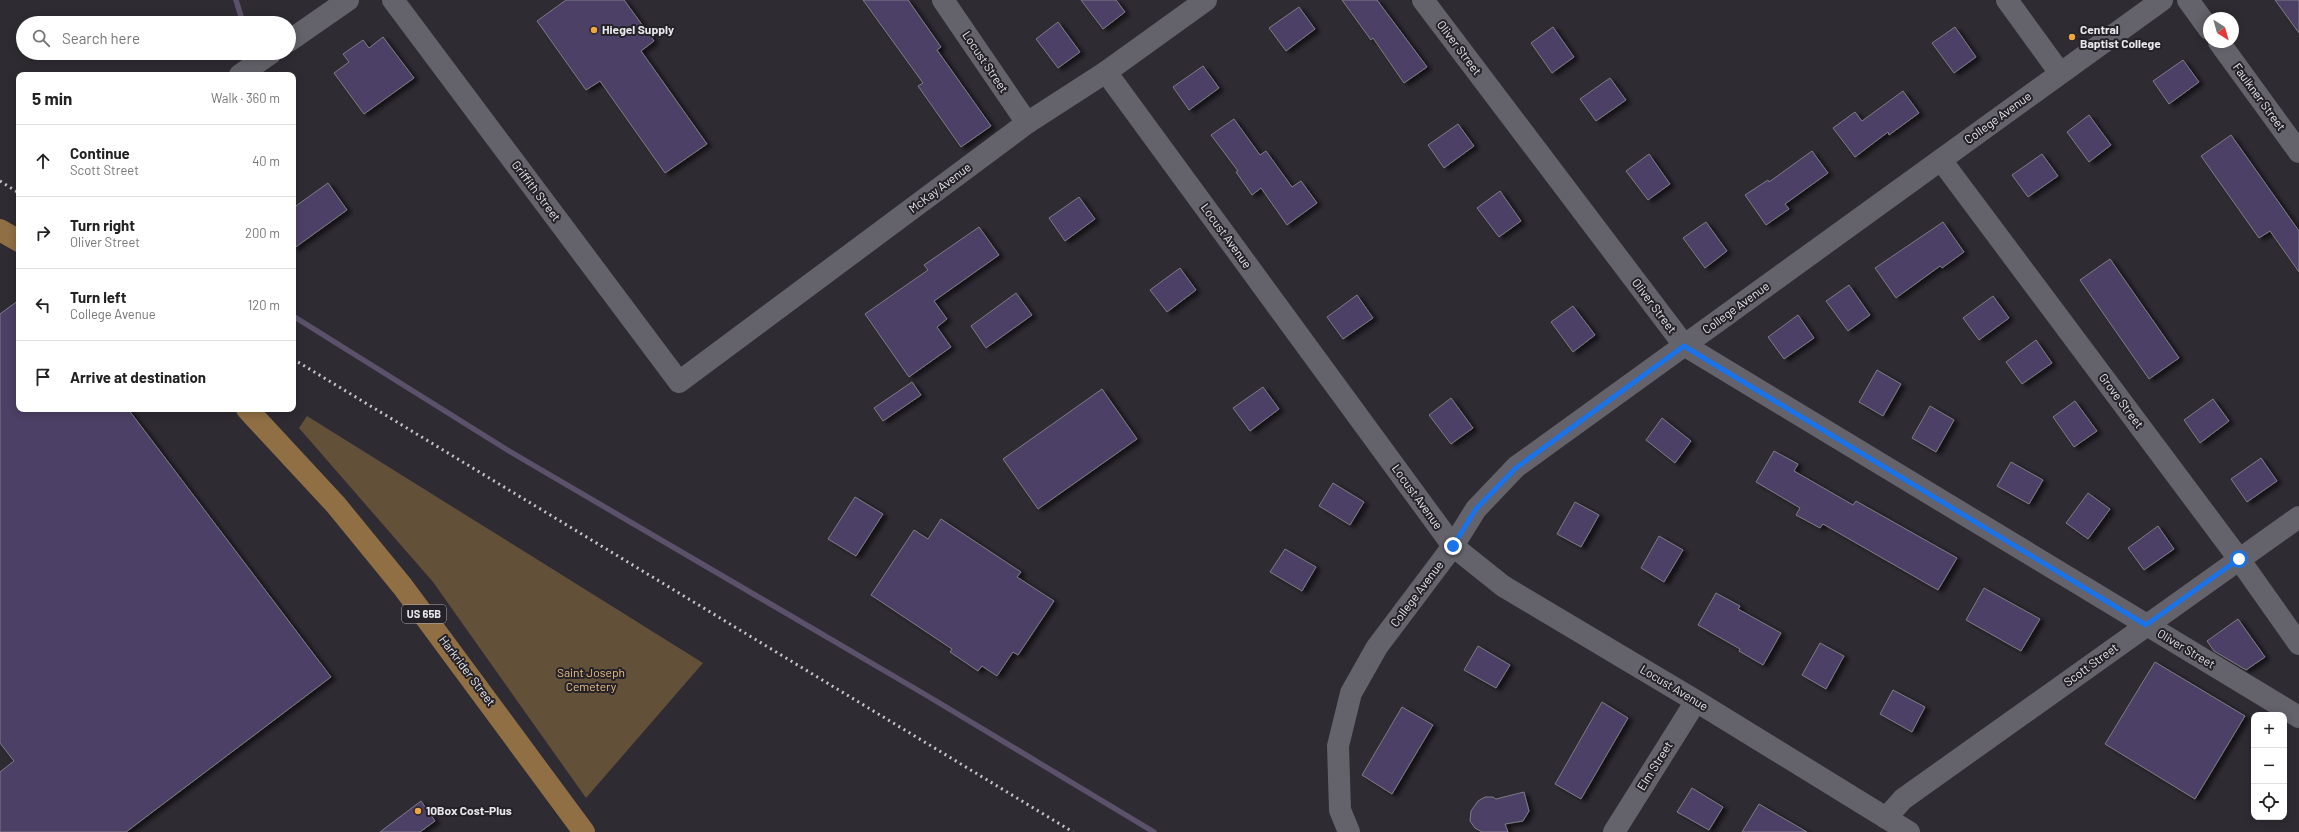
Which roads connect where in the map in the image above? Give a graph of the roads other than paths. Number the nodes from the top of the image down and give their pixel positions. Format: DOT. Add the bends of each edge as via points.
graph roads {
  1 [pos="348,0"];
  2 [pos="393,0"];
  3 [pos="943,0"];
  4 [pos="1206,0"];
  5 [pos="1424,0"];
  6 [pos="2007,0"];
  7 [pos="2162,0"];
  8 [pos="2188,0"];
  9 [pos="2203,21"];
  10 [pos="296,36"];
  11 [pos="2223,48"];
  12 [pos="262,60"];
  13 [pos="244,72"];
  14 [pos="1106,72"];
  15 [pos="2060,73"];
  16 [pos="1027,123"];
  17 [pos="2299,152"];
  18 [pos="1941,160"];
  19 [pos="1684,346"];
  20 [pos="679,382"];
  21 [pos="250,412"];
  22 [pos="2299,517"];
  23 [pos="1453,546"];
  24 [pos="2239,559"];
  25 [pos="2146,625"];
  26 [pos="2299,644"];
  27 [pos="1696,701"];
  28 [pos="2299,717"];
  29 [pos="1886,818"];
  30 [pos="584,832"];
  31 [pos="1349,832"];
  32 [pos="1614,832"];
  33 [pos="1909,832"];
  1 -- 10 [label="street"];
  2 -- 20 [label="street, Griffith Street"];
  3 -- 16 [label="street, Locust Street"];
  4 -- 14 [label="street, McKay Avenue"];
  5 -- 19 [label="street, Oliver Street"];
  6 -- 15 [label="street"];
  7 -- 15 [label="street, College Avenue"];
  8 -- 9 [label="street"];
  11 -- 17 [label="street, Faulkner Street"];
  12 -- 13 [label="street"];
  14 -- 16 [label="street, McKay Avenue"];
  14 -- 23 [label="street, Locust Avenue"];
  15 -- 18 [label="street, College Avenue"];
  16 -- 20 [label="street, McKay Avenue"];
  18 -- 19 [label="street, College Avenue"];
  18 -- 24 [label="street, Grove Street"];
  19 -- 23 [label="street, College Avenue" via="1516,468 1476,509"];
  19 -- 25 [label="street, Oliver Street"];
  21 -- 30 [label="main road, Harkrider Street / US 65B" via="336,505 403,586"];
  22 -- 24 [label="street, Scott Street"];
  23 -- 27 [label="street, Locust Avenue" via="1503,586"];
  23 -- 31 [label="street, College Avenue" via="1377,647 1351,693 1338,746 1340,810"];
  24 -- 25 [label="street, Scott Street"];
  24 -- 26 [label="street, Grove Street"];
  25 -- 28 [label="street, Oliver Street"];
  25 -- 29 [label="street, Scott Street" via="1903,799"];
  27 -- 29 [label="street, Locust Avenue"];
  27 -- 32 [label="street, Elm Street"];
  29 -- 33 [label="street, Locust Avenue"];
}
